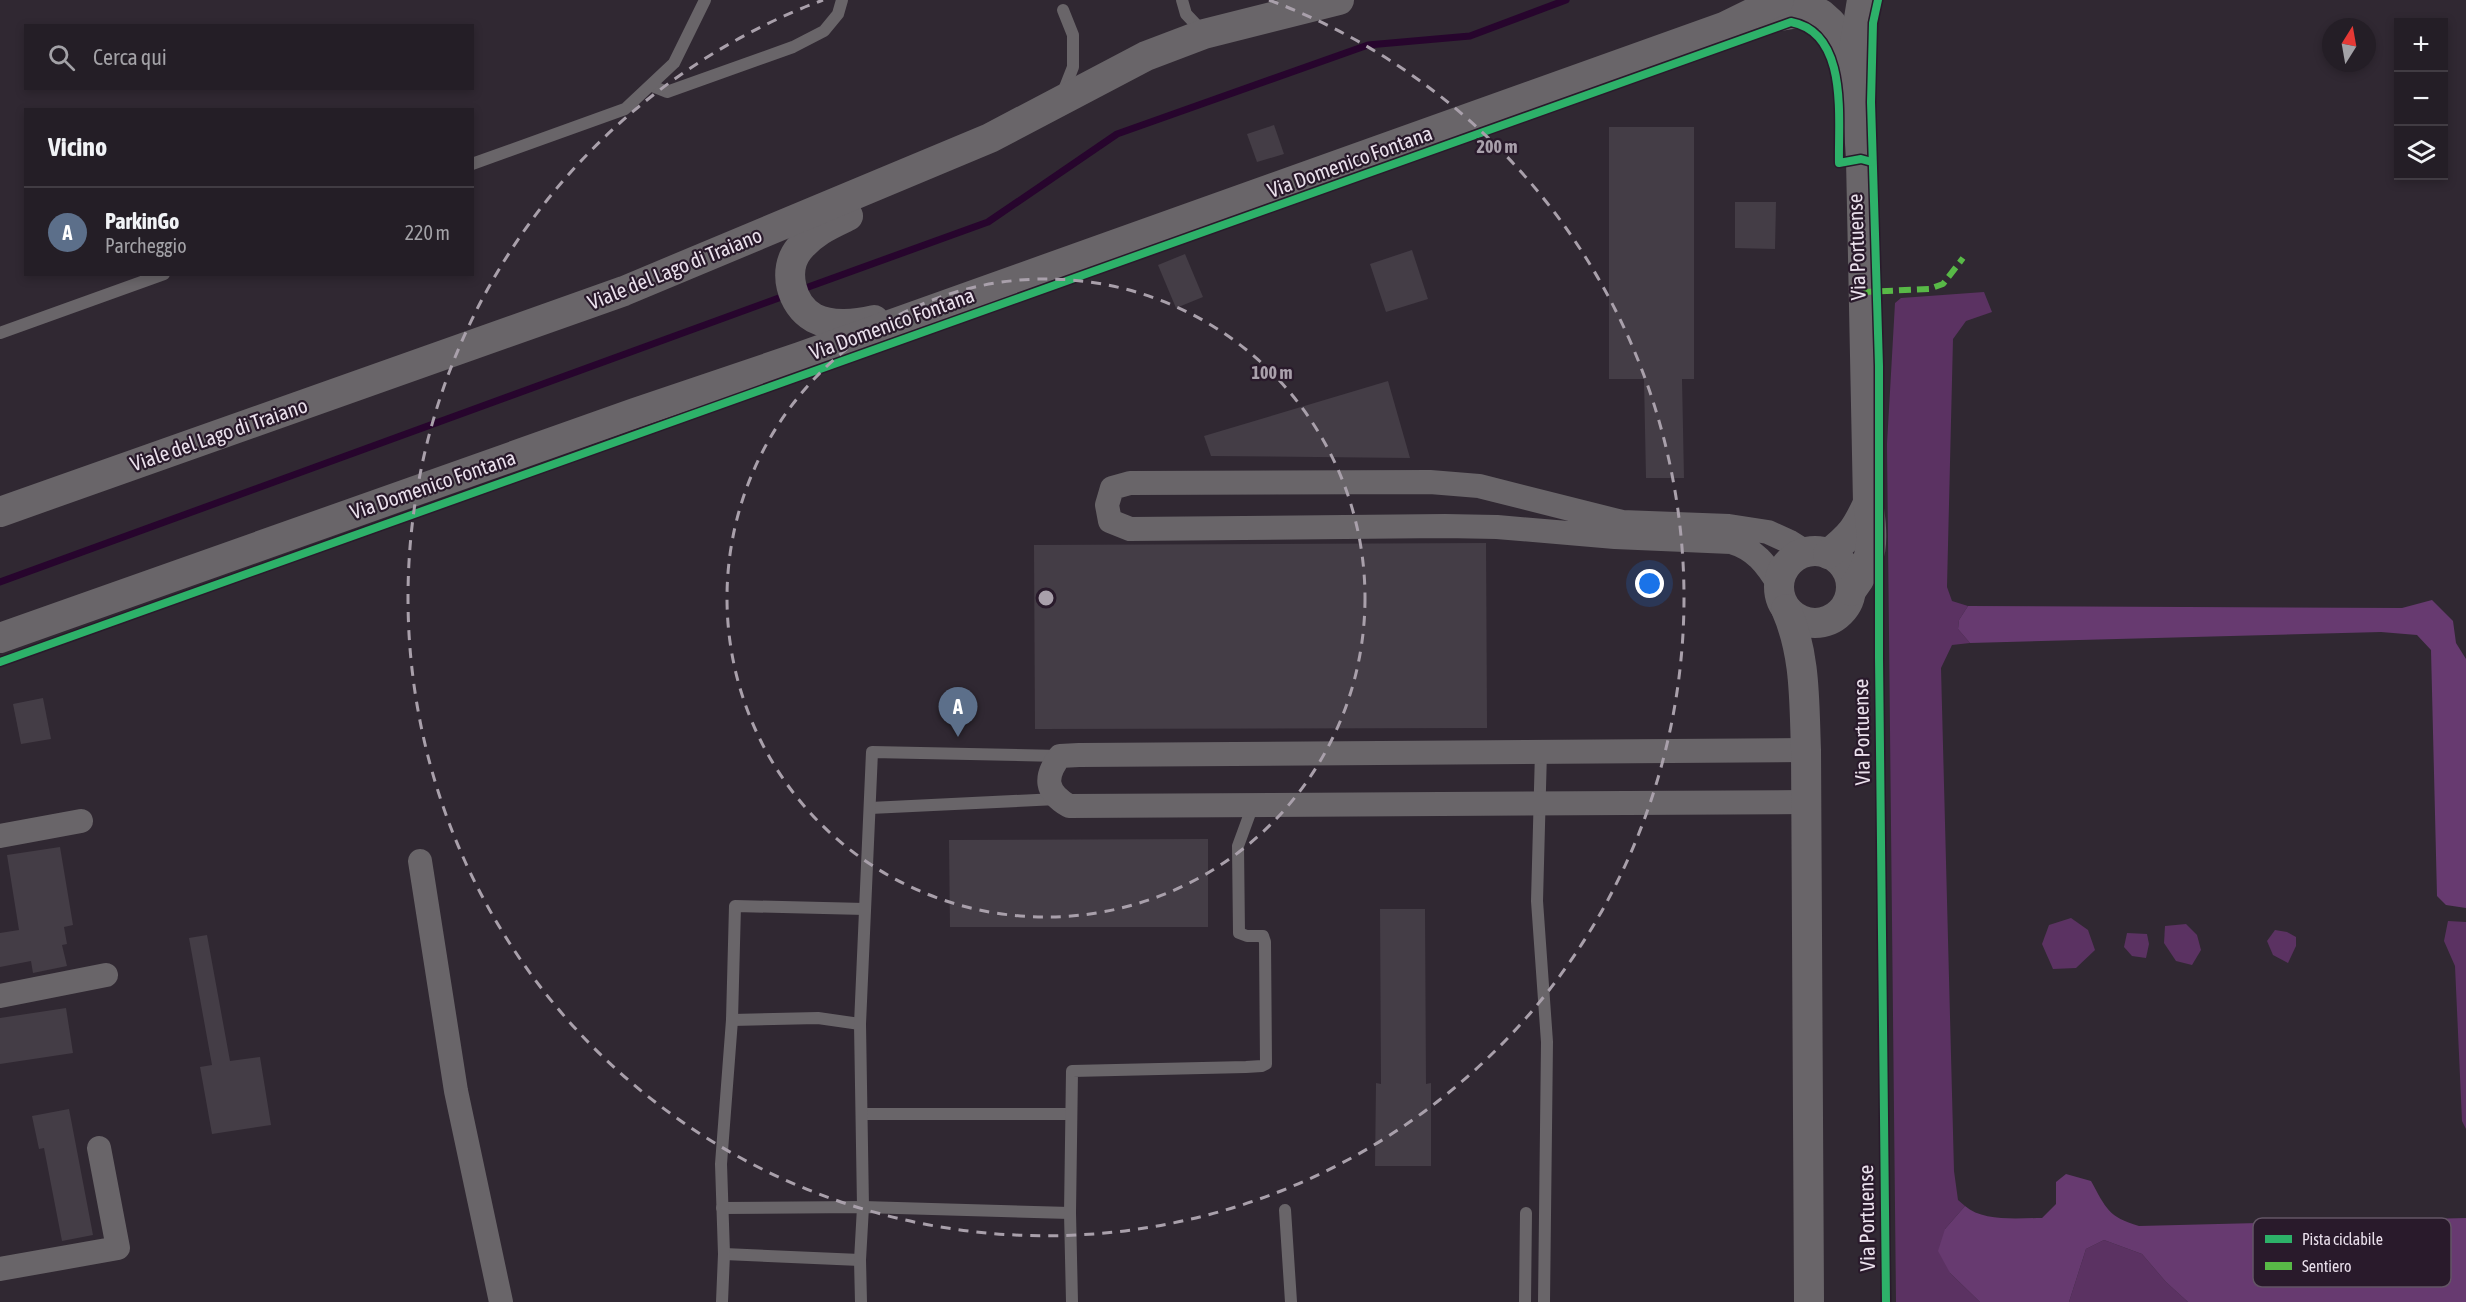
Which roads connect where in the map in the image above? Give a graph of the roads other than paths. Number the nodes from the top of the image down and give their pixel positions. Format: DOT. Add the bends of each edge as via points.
graph roads {
  1 [pos="705,0"];
  2 [pos="842,0"];
  3 [pos="1182,0"];
  4 [pos="1339,0"];
  5 [pos="1779,0"];
  6 [pos="1862,0"];
  7 [pos="1063,10"];
  8 [pos="1724,27"];
  9 [pos="1204,34"];
  10 [pos="652,86"];
  11 [pos="1857,100"];
  12 [pos="1058,102"];
  13 [pos="990,138"];
  14 [pos="474,163"];
  15 [pos="158,276"];
  16 [pos="964,298"];
  17 [pos="0,333"];
  18 [pos="1868,503"];
  19 [pos="0,512"];
  20 [pos="1817,553"];
  21 [pos="1851,591"];
  22 [pos="1783,597"];
  23 [pos="1819,623"];
  24 [pos="0,638"];
  25 [pos="1803,673"];
  26 [pos="1806,750"];
  27 [pos="1541,751"];
  28 [pos="1060,756"];
  29 [pos="1057,799"];
  30 [pos="1805,802"];
  31 [pos="1540,803"];
  32 [pos="1253,805"];
  33 [pos="870,808"];
  34 [pos="81,821"];
  35 [pos="0,836"];
  36 [pos="420,861"];
  37 [pos="865,909"];
  38 [pos="106,975"];
  39 [pos="0,996"];
  40 [pos="732,1020"];
  41 [pos="860,1024"];
  42 [pos="862,1114"];
  43 [pos="1071,1114"];
  44 [pos="99,1148"];
  45 [pos="722,1208"];
  46 [pos="863,1208"];
  47 [pos="1285,1210"];
  48 [pos="1070,1213"];
  49 [pos="1526,1213"];
  50 [pos="723,1254"];
  51 [pos="860,1260"];
  52 [pos="0,1269"];
  53 [pos="501,1302"];
  54 [pos="722,1302"];
  55 [pos="861,1302"];
  56 [pos="1072,1302"];
  57 [pos="1291,1302"];
  58 [pos="1525,1302"];
  59 [pos="1544,1302"];
  60 [pos="1809,1302"];
  1 -- 10 [label="lane" via="674,63"];
  2 -- 10 [label="lane" via="838,14 824,31 793,47 667,92"];
  3 -- 9 [label="lane" via="1186,14"];
  4 -- 9 [label="street, Viale del Lago di Traiano"];
  5 -- 8 [label="street, Via Domenico Fontana"];
  6 -- 11 [label="street, Via Portuense" via="1854,49"];
  7 -- 12 [label="lane" via="1073,35 1073,67"];
  8 -- 11 [label="street, Via Portuense" via="1798,13 1821,14 1831,23 1838,39"];
  8 -- 16 [label="street, Via Domenico Fontana"];
  9 -- 12 [label="street, Viale del Lago di Traiano" via="1146,56"];
  10 -- 14 [label="lane" via="625,109"];
  11 -- 18 [label="street, Via Portuense" via="1862,159"];
  12 -- 13 [label="street, Viale del Lago di Traiano"];
  13 -- 16 [label="street" via="913,184 816,231 797,251 789,273 804,310 816,319 837,323 861,323"];
  13 -- 19 [label="street, Viale del Lago di Traiano" via="624,291"];
  15 -- 17 [label="lane"];
  16 -- 24 [label="street, Via Domenico Fontana"];
  18 -- 20 [label="street, Via Portuense" via="1852,533"];
  18 -- 21 [label="street, Via Portuense" via="1872,535 1869,560"];
  20 -- 21 [label="street" via="1843,565"];
  20 -- 22 [label="street" via="1787,564 1781,574"];
  20 -- 22 [label="street" via="1768,532 1729,526 1622,522 1479,486 1430,482 1130,483 1112,488 1107,505 1110,521 1130,529 1445,525 1731,542 1748,546 1766,563"];
  21 -- 23 [label="street" via="1840,613"];
  22 -- 23 [label="street" via="1795,617"];
  22 -- 25 [label="street" via="1797,633"];
  23 -- 25 [label="street"];
  25 -- 26 [label="street"];
  26 -- 27 [label="street"];
  26 -- 30 [label="street"];
  27 -- 28 [label="street"];
  27 -- 31 [label="lane"];
  28 -- 29 [label="street" via="1050,769 1048,785"];
  28 -- 33 [label="lane" via="872,752"];
  29 -- 32 [label="street" via="1069,806"];
  29 -- 33 [label="lane"];
  30 -- 31 [label="street"];
  30 -- 60 [label="street"];
  31 -- 32 [label="street"];
  31 -- 59 [label="lane" via="1536,901 1547,1042"];
  32 -- 43 [label="lane" via="1238,846 1239,933 1263,936 1265,942 1266,1064 1072,1071"];
  33 -- 37 [label="lane"];
  34 -- 35 [label="street"];
  36 -- 53 [label="street" via="456,1091"];
  37 -- 40 [label="lane" via="735,906"];
  37 -- 41 [label="lane"];
  38 -- 39 [label="street"];
  40 -- 41 [label="lane" via="818,1018"];
  40 -- 45 [label="lane" via="721,1164"];
  41 -- 42 [label="lane"];
  42 -- 43 [label="lane"];
  42 -- 46 [label="lane"];
  43 -- 48 [label="lane"];
  44 -- 52 [label="street" via="118,1248"];
  45 -- 46 [label="lane"];
  45 -- 50 [label="lane"];
  46 -- 48 [label="lane"];
  46 -- 51 [label="lane"];
  47 -- 57 [label="lane"];
  48 -- 56 [label="lane"];
  49 -- 58 [label="lane"];
  50 -- 51 [label="lane"];
  50 -- 54 [label="lane"];
  51 -- 55 [label="lane"];
}
